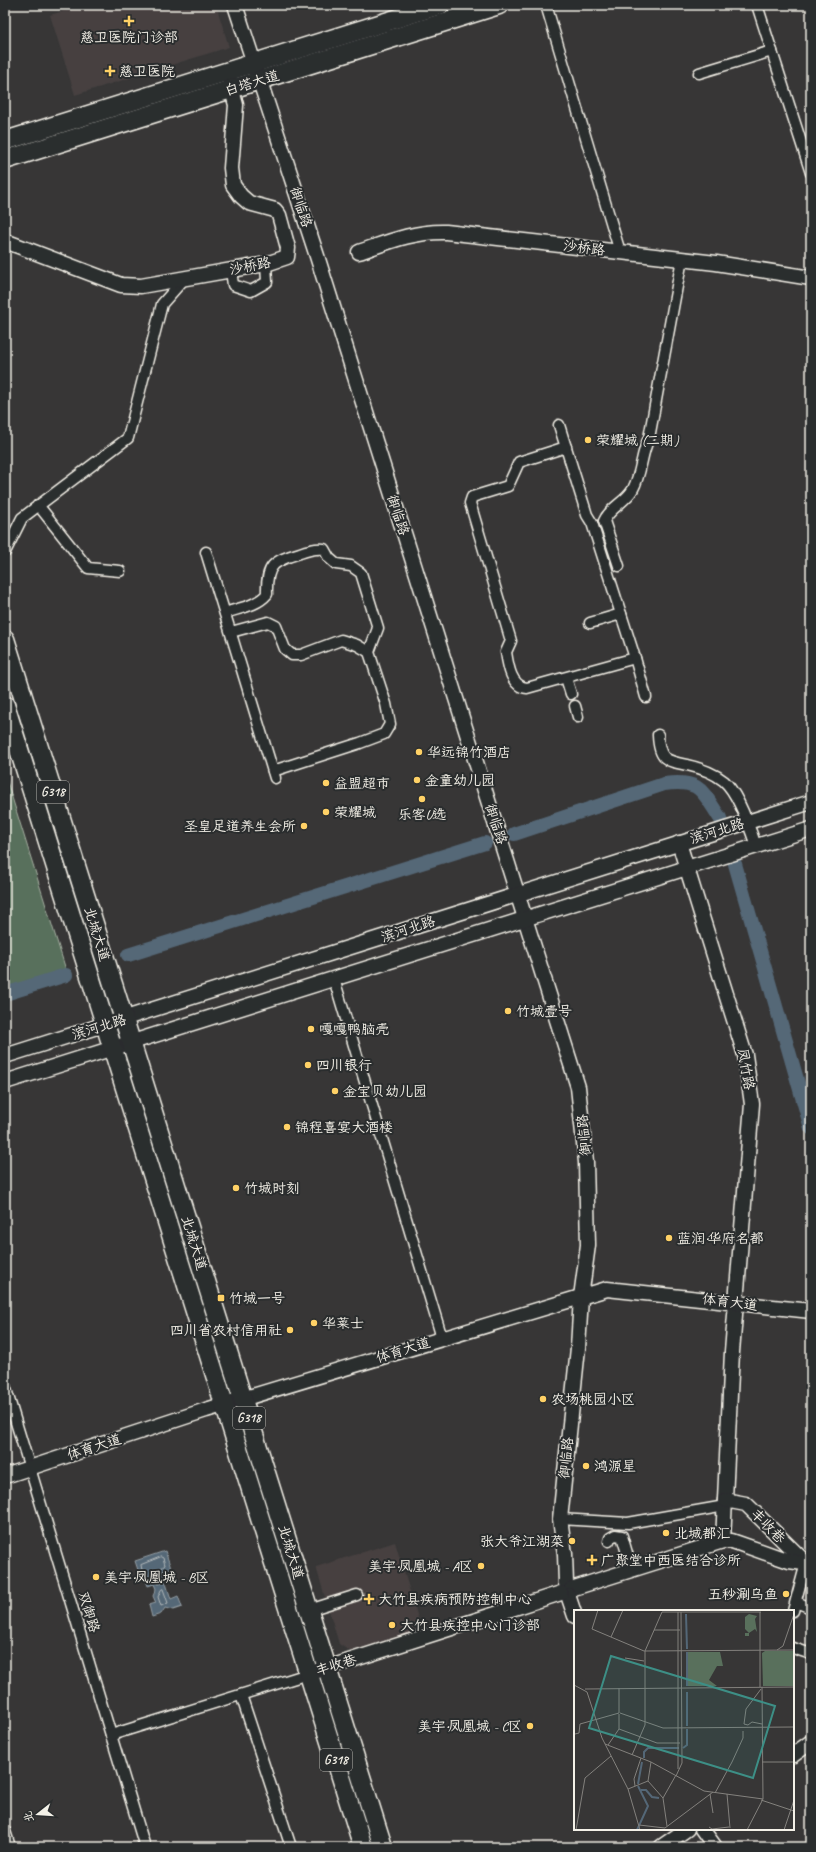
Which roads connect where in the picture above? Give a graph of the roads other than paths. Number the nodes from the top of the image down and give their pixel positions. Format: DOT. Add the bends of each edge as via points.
graph roads {
  1 [pos="236,5"];
  2 [pos="440,5"];
  3 [pos="499,5"];
  4 [pos="546,5"];
  5 [pos="757,5"];
  6 [pos="772,51"];
  7 [pos="254,63"];
  8 [pos="227,72"];
  9 [pos="699,73"];
  10 [pos="260,80"];
  11 [pos="232,89"];
  12 [pos="5,141"];
  13 [pos="5,160"];
  14 [pos="811,173"];
  15 [pos="5,241"];
  16 [pos="359,252"];
  17 [pos="620,252"];
  18 [pos="682,259"];
  19 [pos="266,264"];
  20 [pos="231,270"];
  21 [pos="185,278"];
  22 [pos="811,278"];
  23 [pos="559,425"];
  24 [pos="566,447"];
  25 [pos="38,505"];
  26 [pos="5,552"];
  27 [pos="206,552"];
  28 [pos="619,566"];
  29 [pos="120,571"];
  30 [pos="225,612"];
  31 [pos="621,614"];
  32 [pos="590,623"];
  33 [pos="231,632"];
  34 [pos="5,639"];
  35 [pos="369,652"];
  36 [pos="635,658"];
  37 [pos="566,678"];
  38 [pos="571,694"];
  39 [pos="646,697"];
  40 [pos="5,705"];
  41 [pos="575,706"];
  42 [pos="578,717"];
  43 [pos="658,735"];
  44 [pos="811,802"];
  45 [pos="746,822"];
  46 [pos="811,829"];
  47 [pos="679,843"];
  48 [pos="754,847"];
  49 [pos="687,868"];
  50 [pos="518,894"];
  51 [pos="526,918"];
  52 [pos="334,979"];
  53 [pos="124,1019"];
  54 [pos="105,1025"];
  55 [pos="132,1043"];
  56 [pos="113,1048"];
  57 [pos="5,1056"];
  58 [pos="5,1082"];
  59 [pos="580,1297"];
  60 [pos="736,1303"];
  61 [pos="811,1312"];
  62 [pos="442,1338"];
  63 [pos="5,1386"];
  64 [pos="243,1399"];
  65 [pos="224,1404"];
  66 [pos="31,1468"];
  67 [pos="5,1476"];
  68 [pos="725,1503"];
  69 [pos="560,1519"];
  70 [pos="628,1523"];
  71 [pos="622,1536"];
  72 [pos="609,1541"];
  73 [pos="723,1541"];
  74 [pos="809,1564"];
  75 [pos="632,1570"];
  76 [pos="566,1590"];
  77 [pos="357,1594"];
  78 [pos="794,1607"];
  79 [pos="811,1608"];
  80 [pos="309,1610"];
  81 [pos="574,1613"];
  82 [pos="794,1648"];
  83 [pos="811,1654"];
  84 [pos="327,1668"];
  85 [pos="308,1674"];
  86 [pos="241,1695"];
  87 [pos="111,1735"];
  88 [pos="811,1742"];
  89 [pos="794,1754"];
  90 [pos="686,1830"];
  91 [pos="703,1830"];
  92 [pos="5,1831"];
  93 [pos="10,1847"];
  94 [pos="145,1847"];
  95 [pos="291,1847"];
  96 [pos="363,1847"];
  97 [pos="383,1847"];
  98 [pos="661,1847"];
  99 [pos="715,1847"];
  1 -- 7 [label="street, 御临路"];
  2 -- 7 [label="highway, 白塔大道"];
  3 -- 10 [label="highway, 白塔大道"];
  4 -- 17 [label="street"];
  5 -- 6 [label="street"];
  6 -- 9 [label="street"];
  6 -- 14 [label="street"];
  7 -- 8 [label="highway, 白塔大道"];
  7 -- 10 [label="street, 御临路"];
  8 -- 11 [label="street, 沙桥路"];
  8 -- 12 [label="highway, 白塔大道"];
  10 -- 11 [label="highway, 白塔大道"];
  10 -- 50 [label="street, 御临路"];
  11 -- 13 [label="highway, 白塔大道"];
  11 -- 19 [label="street, 沙桥路" via="236,105 231,172 233,185 249,203 276,210 288,248 287,257"];
  15 -- 21 [label="street, 沙桥路" via="121,285 141,286"];
  16 -- 17 [label="street, 沙桥路" via="399,237 433,231"];
  17 -- 18 [label="street, 沙桥路"];
  18 -- 22 [label="street, 沙桥路"];
  18 -- 28 [label="street" via="649,438 644,448 638,480 629,495 613,507 604,521"];
  19 -- 20 [label="street, 沙桥路"];
  19 -- 20 [label="street" via="267,282 251,291 233,285"];
  20 -- 21 [label="street, 沙桥路"];
  21 -- 25 [label="street" via="162,304 128,438"];
  23 -- 24 [label="street"];
  24 -- 31 [label="street"];
  24 -- 37 [label="street" via="519,462 508,486 472,497 470,503 511,641 506,652 516,684 521,688 527,688"];
  25 -- 26 [label="street" via="22,518"];
  25 -- 29 [label="street" via="88,568"];
  27 -- 30 [label="street"];
  30 -- 33 [label="street"];
  30 -- 35 [label="street" via="264,598 267,594 270,570 275,562 316,548 324,549 336,564 352,566 361,573 378,628"];
  31 -- 32 [label="street"];
  31 -- 36 [label="street"];
  33 -- 35 [label="street" via="268,622 276,626 285,649 292,655 301,655 341,640"];
  33 -- 35 [label="street" via="274,774 384,734 390,724"];
  34 -- 53 [label="highway, 北城大道 / G318"];
  36 -- 37 [label="street"];
  36 -- 39 [label="street"];
  37 -- 38 [label="street"];
  40 -- 54 [label="highway, 北城大道 / G318"];
  41 -- 42 [label="street"];
  43 -- 45 [label="street" via="661,754 666,759 674,764 706,770 724,781"];
  44 -- 45 [label="street, 滨河北路"];
  45 -- 47 [label="street, 滨河北路"];
  45 -- 48 [label="street"];
  46 -- 48 [label="street, 滨河北路"];
  47 -- 49 [label="street, 凤竹路"];
  47 -- 50 [label="street, 滨河北路"];
  48 -- 49 [label="street, 滨河北路"];
  49 -- 51 [label="street, 滨河北路"];
  49 -- 60 [label="street, 凤竹路" via="745,1055 752,1104"];
  50 -- 51 [label="street, 御临路"];
  50 -- 53 [label="street, 滨河北路"];
  51 -- 52 [label="street, 滨河北路"];
  51 -- 59 [label="street, 御临路" via="578,1087 586,1162 588,1245"];
  52 -- 55 [label="street, 滨河北路"];
  52 -- 62 [label="street"];
  53 -- 54 [label="street, 滨河北路"];
  53 -- 55 [label="highway, 北城大道 / G318"];
  54 -- 56 [label="highway, 北城大道 / G318"];
  54 -- 57 [label="street, 滨河北路"];
  55 -- 56 [label="street, 滨河北路"];
  55 -- 64 [label="highway, 北城大道 / G318"];
  56 -- 58 [label="street, 滨河北路"];
  56 -- 65 [label="highway, 北城大道 / G318"];
  59 -- 60 [label="street, 体育大道" via="607,1289"];
  59 -- 62 [label="street, 体育大道"];
  59 -- 69 [label="street, 御临路" via="578,1348"];
  60 -- 61 [label="street, 体育大道"];
  60 -- 68 [label="street, 凤竹路"];
  62 -- 64 [label="street, 体育大道"];
  63 -- 66 [label="street, 双御路"];
  64 -- 65 [label="street, 体育大道"];
  64 -- 80 [label="highway, 北城大道 / G318"];
  65 -- 66 [label="street, 体育大道"];
  65 -- 85 [label="highway, 北城大道 / G318"];
  66 -- 67 [label="street, 体育大道"];
  66 -- 87 [label="street, 双御路"];
  68 -- 70 [label="street"];
  68 -- 73 [label="street, 凤竹路"];
  68 -- 74 [label="street, 丰收巷" via="746,1504"];
  69 -- 70 [label="street"];
  69 -- 76 [label="street, 御临路" via="565,1554"];
  70 -- 71 [label="street"];
  71 -- 72 [label="street" via="615,1535"];
  71 -- 75 [label="street"];
  73 -- 74 [label="street, 丰收巷" via="732,1541 789,1561"];
  73 -- 75 [label="street, 丰收巷"];
  74 -- 78 [label="street"];
  75 -- 76 [label="street, 丰收巷"];
  76 -- 81 [label="street, 御临路"];
  76 -- 84 [label="street, 丰收巷"];
  77 -- 80 [label="street"];
  78 -- 79 [label="street"];
  80 -- 84 [label="highway, 北城大道 / G318"];
  82 -- 83 [label="street"];
  84 -- 85 [label="street, 丰收巷"];
  84 -- 97 [label="highway, 北城大道 / G318"];
  85 -- 86 [label="street, 丰收巷"];
  85 -- 96 [label="highway, 北城大道 / G318"];
  86 -- 87 [label="street, 丰收巷"];
  86 -- 95 [label="street"];
  87 -- 94 [label="street, 双御路"];
  88 -- 89 [label="street"];
  90 -- 98 [label="street"];
  91 -- 99 [label="street"];
  92 -- 93 [label="street"];
}
